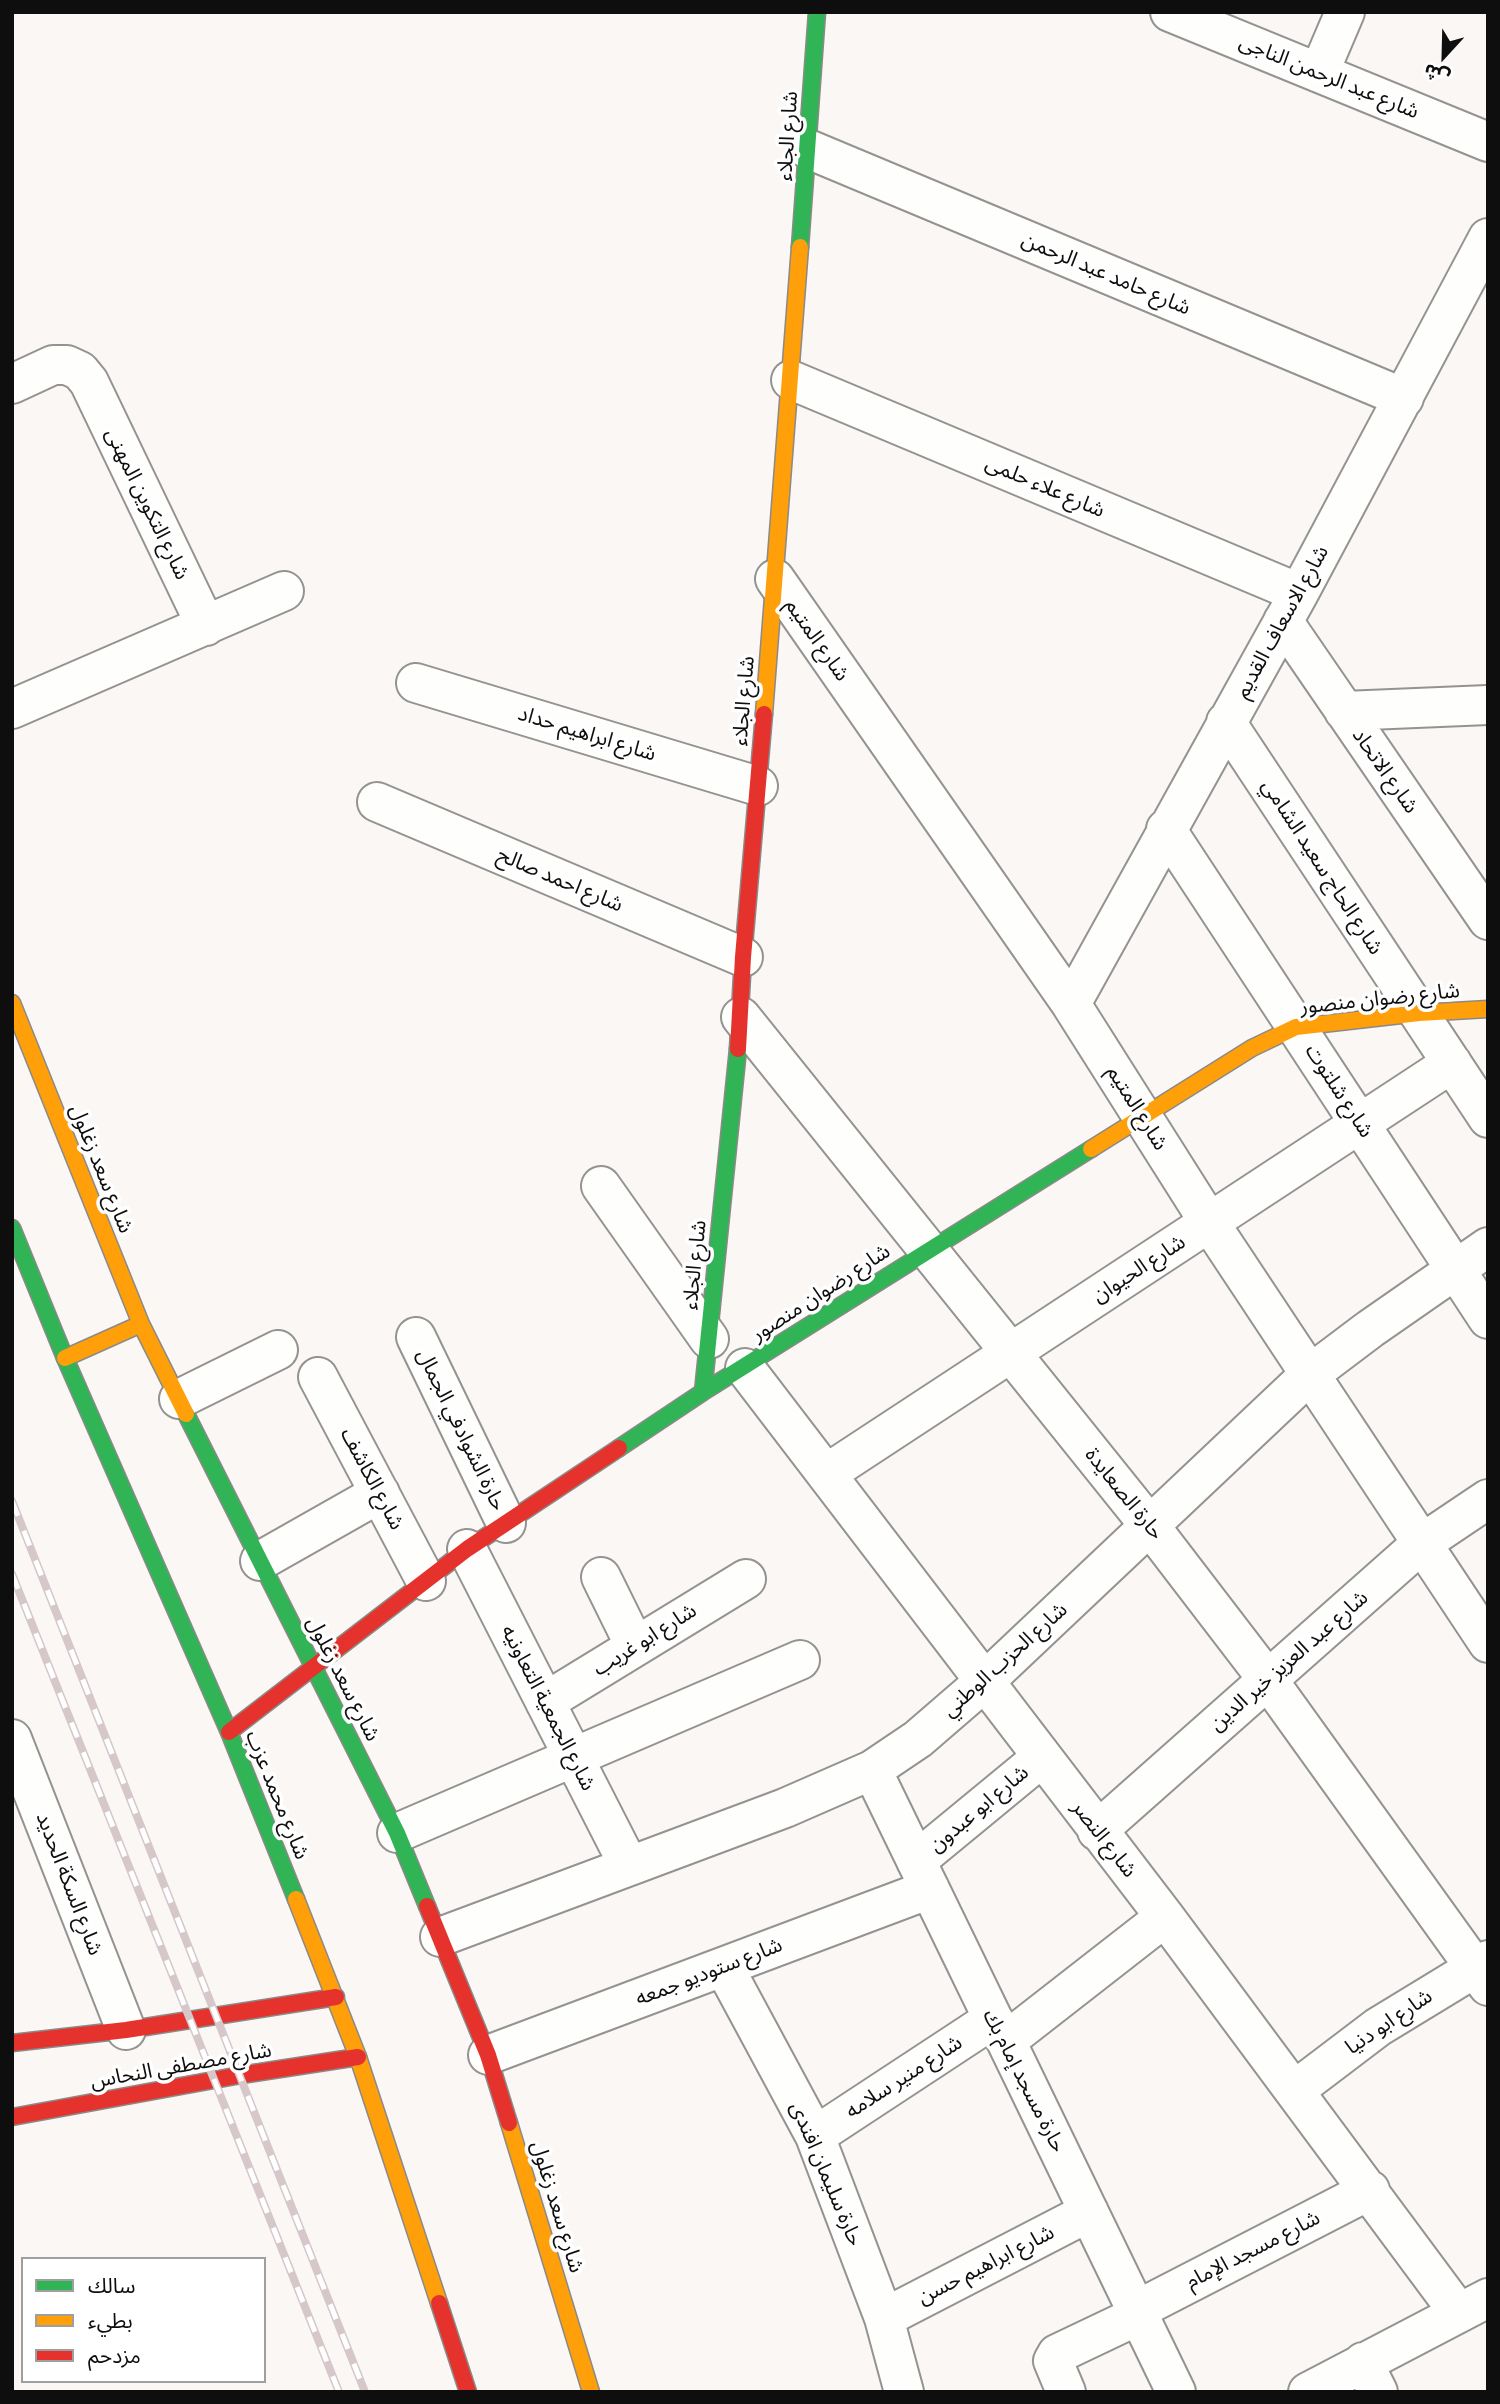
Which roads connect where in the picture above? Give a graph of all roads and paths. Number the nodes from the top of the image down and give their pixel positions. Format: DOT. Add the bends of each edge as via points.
graph roads {
  1 [pos="817,12"];
  2 [pos="1170,12"];
  3 [pos="1345,12"];
  4 [pos="1318,73"];
  5 [pos="1488,142"];
  6 [pos="808,149"];
  7 [pos="1488,238"];
  8 [pos="791,380"];
  9 [pos="12,384"];
  10 [pos="1404,398"];
  11 [pos="775,579"];
  12 [pos="284,591"];
  13 [pos="1291,607"];
  14 [pos="206,626"];
  15 [pos="416,683"];
  16 [pos="1488,705"];
  17 [pos="12,709"];
  18 [pos="1344,711"];
  19 [pos="1226,722"];
  20 [pos="758,786"];
  21 [pos="377,802"];
  22 [pos="1166,829"];
  23 [pos="1488,920"];
  24 [pos="743,957"];
  25 [pos="12,1003"];
  26 [pos="1071,1004"];
  27 [pos="1488,1009"];
  28 [pos="1419,1013"];
  29 [pos="741,1017"];
  30 [pos="1296,1027"];
  31 [pos="1452,1063"];
  32 [pos="1141,1115"];
  33 [pos="1488,1118"];
  34 [pos="1360,1124"];
  35 [pos="601,1186"];
  36 [pos="1209,1222"];
  37 [pos="12,1227"];
  38 [pos="1488,1247"];
  39 [pos="927,1250"];
  40 [pos="1455,1269"];
  41 [pos="1488,1319"];
  42 [pos="141,1324"];
  43 [pos="416,1337"];
  44 [pos="709,1339"];
  45 [pos="278,1350"];
  46 [pos="1010,1352"];
  47 [pos="65,1358"];
  48 [pos="745,1368"];
  49 [pos="1309,1375"];
  50 [pos="318,1377"];
  51 [pos="704,1392"];
  52 [pos="179,1399"];
  53 [pos="825,1474"];
  54 [pos="380,1493"];
  55 [pos="1488,1499"];
  56 [pos="506,1523"];
  57 [pos="1150,1526"];
  58 [pos="1422,1544"];
  59 [pos="467,1549"];
  60 [pos="260,1561"];
  61 [pos="601,1577"];
  62 [pos="746,1579"];
  63 [pos="426,1581"];
  64 [pos="1488,1643"];
  65 [pos="635,1646"];
  66 [pos="800,1660"];
  67 [pos="313,1667"];
  68 [pos="1268,1680"];
  69 [pos="984,1682"];
  70 [pos="545,1702"];
  71 [pos="229,1732"];
  72 [pos="12,1739"];
  73 [pos="573,1757"];
  74 [pos="1041,1758"];
  75 [pos="872,1770"];
  76 [pos="1097,1831"];
  77 [pos="397,1833"];
  78 [pos="629,1866"];
  79 [pos="923,1875"];
  80 [pos="1165,1917"];
  81 [pos="440,1937"];
  82 [pos="724,1967"];
  83 [pos="1483,1971"];
  84 [pos="336,1997"];
  85 [pos="126,2030"];
  86 [pos="1000,2030"];
  87 [pos="12,2043"];
  88 [pos="488,2055"];
  89 [pos="358,2057"];
  90 [pos="1295,2090"];
  91 [pos="12,2117"];
  92 [pos="815,2136"];
  93 [pos="1370,2190"];
  94 [pos="1089,2211"];
  95 [pos="1474,2305"];
  96 [pos="1138,2313"];
  97 [pos="884,2318"];
  98 [pos="1371,2377"];
  99 [pos="468,2392"];
  100 [pos="591,2392"];
  101 [pos="904,2392"];
  102 [pos="1066,2392"];
  103 [pos="1176,2392"];
  104 [pos="1308,2392"];
  1 -- 6 [label="street, شارع الجلاء"];
  2 -- 4 [label="street, شارع عبد الرحمن الناجى"];
  3 -- 4 [label="street"];
  4 -- 5 [label="street, شارع عبد الرحمن الناجى"];
  6 -- 8 [label="street, شارع الجلاء"];
  6 -- 10 [label="street, شارع حامد عبد الرحمن"];
  7 -- 10 [label="street, شارع الاسعاف القديم"];
  8 -- 11 [label="street, شارع الجلاء"];
  8 -- 13 [label="street, شارع علاء حلمى"];
  9 -- 14 [label="street, شارع التكوين المهنى" via="53,365 80,371 89,382"];
  10 -- 13 [label="street, شارع الاسعاف القديم"];
  11 -- 20 [label="street, شارع الجلاء"];
  11 -- 26 [label="street, شارع المتيم"];
  12 -- 14 [label="street"];
  13 -- 18 [label="street, شارع الاتحاد"];
  13 -- 19 [label="street, شارع الاسعاف القديم"];
  14 -- 17 [label="street"];
  15 -- 20 [label="street, شارع ابراهيم حداد"];
  16 -- 18 [label="street"];
  18 -- 23 [label="street, شارع الاتحاد"];
  19 -- 22 [label="street, شارع الاسعاف القديم"];
  19 -- 28 [label="street, شارع الحاج سعيد الشامي"];
  20 -- 24 [label="street, شارع الجلاء"];
  21 -- 24 [label="street, شارع احمد صالح"];
  22 -- 26 [label="street, شارع الاسعاف القديم"];
  22 -- 30 [label="street, شارع شلتوت"];
  24 -- 29 [label="street, شارع الجلاء"];
  25 -- 42 [label="street, شارع سعد زغلول"];
  26 -- 32 [label="street, شارع المتيم"];
  27 -- 28 [label="street, شارع رضوان منصور"];
  28 -- 30 [label="street, شارع رضوان منصور"];
  28 -- 31 [label="street, شارع الحاج سعيد الشامي"];
  29 -- 39 [label="street, حارة الصعايدة"];
  29 -- 44 [label="street, شارع الجلاء"];
  30 -- 32 [label="street, شارع رضوان منصور"];
  30 -- 34 [label="street, شارع شلتوت"];
  31 -- 33 [label="street, شارع الحاج سعيد الشامي"];
  31 -- 34 [label="street, شارع الحيوان"];
  32 -- 36 [label="street, شارع المتيم"];
  32 -- 39 [label="street, شارع رضوان منصور"];
  34 -- 36 [label="street, شارع الحيوان"];
  34 -- 40 [label="street, شارع شلتوت"];
  35 -- 44 [label="street"];
  36 -- 46 [label="street, شارع الحيوان"];
  36 -- 49 [label="street, شارع المتيم"];
  37 -- 47 [label="street, شارع محمد عزب"];
  38 -- 40 [label="street, شارع الحزب الوطني"];
  39 -- 46 [label="street, حارة الصعايدة"];
  39 -- 48 [label="street, شارع رضوان منصور"];
  40 -- 41 [label="street, شارع شلتوت"];
  40 -- 49 [label="street, شارع الحزب الوطني"];
  42 -- 47 [label="street"];
  42 -- 52 [label="street, شارع سعد زغلول"];
  43 -- 56 [label="street, حارة الشوادفي الجمال"];
  44 -- 51 [label="street, شارع الجلاء"];
  45 -- 52 [label="street"];
  46 -- 53 [label="street, شارع الحيوان"];
  46 -- 57 [label="street, حارة الصعايدة"];
  47 -- 71 [label="street, شارع محمد عزب"];
  48 -- 51 [label="street, شارع رضوان منصور"];
  48 -- 53 [label="street, شارع النصر"];
  49 -- 57 [label="street, شارع الحزب الوطني"];
  49 -- 58 [label="street, شارع المتيم"];
  50 -- 54 [label="street, شارع الكاشف"];
  51 -- 56 [label="street, شارع رضوان منصور"];
  52 -- 60 [label="street, شارع سعد زغلول"];
  53 -- 69 [label="street, شارع النصر"];
  54 -- 60 [label="street"];
  54 -- 63 [label="street, شارع الكاشف"];
  55 -- 58 [label="street, شارع عبد العزيز خير الدين"];
  56 -- 59 [label="street, شارع رضوان منصور"];
  57 -- 68 [label="street, حارة الصعايدة"];
  57 -- 69 [label="street, شارع الحزب الوطني"];
  58 -- 64 [label="street, شارع المتيم"];
  58 -- 68 [label="street, شارع عبد العزيز خير الدين"];
  59 -- 63 [label="street, شارع رضوان منصور"];
  59 -- 70 [label="street, شارع الجمعية التعاونيه"];
  60 -- 67 [label="street, شارع سعد زغلول"];
  61 -- 65 [label="street"];
  62 -- 65 [label="street, شارع ابو غريب"];
  63 -- 67 [label="street, شارع رضوان منصور"];
  65 -- 70 [label="street, شارع ابو غريب"];
  66 -- 73 [label="street"];
  67 -- 71 [label="street, شارع رضوان منصور"];
  67 -- 77 [label="street, شارع سعد زغلول"];
  68 -- 76 [label="street, شارع عبد العزيز خير الدين"];
  68 -- 83 [label="street, حارة الصعايدة"];
  69 -- 74 [label="street, شارع النصر"];
  69 -- 75 [label="street, شارع الحزب الوطني"];
  70 -- 73 [label="street, شارع الجمعية التعاونيه"];
  71 -- 84 [label="street, شارع محمد عزب"];
  72 -- 85 [label="street, شارع السكة الحديد"];
  73 -- 77 [label="street"];
  73 -- 78 [label="street, شارع الجمعية التعاونيه"];
  74 -- 76 [label="street, شارع النصر"];
  74 -- 79 [label="street, شارع ابو عبدون"];
  75 -- 78 [label="street, شارع الحزب الوطني"];
  75 -- 79 [label="street, حارة مسجد إمام بك"];
  76 -- 80 [label="street, شارع النصر"];
  77 -- 81 [label="street, شارع سعد زغلول"];
  78 -- 81 [label="street, شارع الحزب الوطني"];
  79 -- 82 [label="street, شارع ستوديو جمعه"];
  79 -- 86 [label="street, حارة مسجد إمام بك"];
  80 -- 86 [label="street, شارع منير سلامه"];
  80 -- 90 [label="street, شارع النصر"];
  81 -- 88 [label="street, شارع سعد زغلول"];
  82 -- 88 [label="street, شارع ستوديو جمعه"];
  82 -- 92 [label="street, حارة سليمان افندى"];
  83 -- 90 [label="street, شارع ابو دنيا" via="1378,2027"];
  84 -- 85 [label="street, شارع مصطفى النحاس"];
  84 -- 89 [label="street, شارع محمد عزب"];
  85 -- 87 [label="street, شارع مصطفى النحاس"];
  86 -- 92 [label="street, شارع منير سلامه"];
  86 -- 94 [label="street, حارة مسجد إمام بك"];
  88 -- 100 [label="street, شارع سعد زغلول"];
  89 -- 91 [label="street, شارع مصطفى النحاس"];
  89 -- 99 [label="street, شارع محمد عزب"];
  90 -- 93 [label="street, شارع النصر"];
  92 -- 97 [label="street, حارة سليمان افندى"];
  93 -- 95 [label="street, شارع النصر"];
  93 -- 96 [label="street, شارع مسجد الإمام"];
  94 -- 96 [label="street, حارة مسجد إمام بك"];
  94 -- 97 [label="street, شارع ابراهيم حسن"];
  95 -- 98 [label="street"];
  96 -- 102 [label="street, شارع مسجد الإمام" via="1058,2354 1053,2361"];
  96 -- 103 [label="street, حارة مسجد إمام بك"];
  97 -- 101 [label="street, حارة سليمان افندى"];
  98 -- 104 [label="street"];
}
